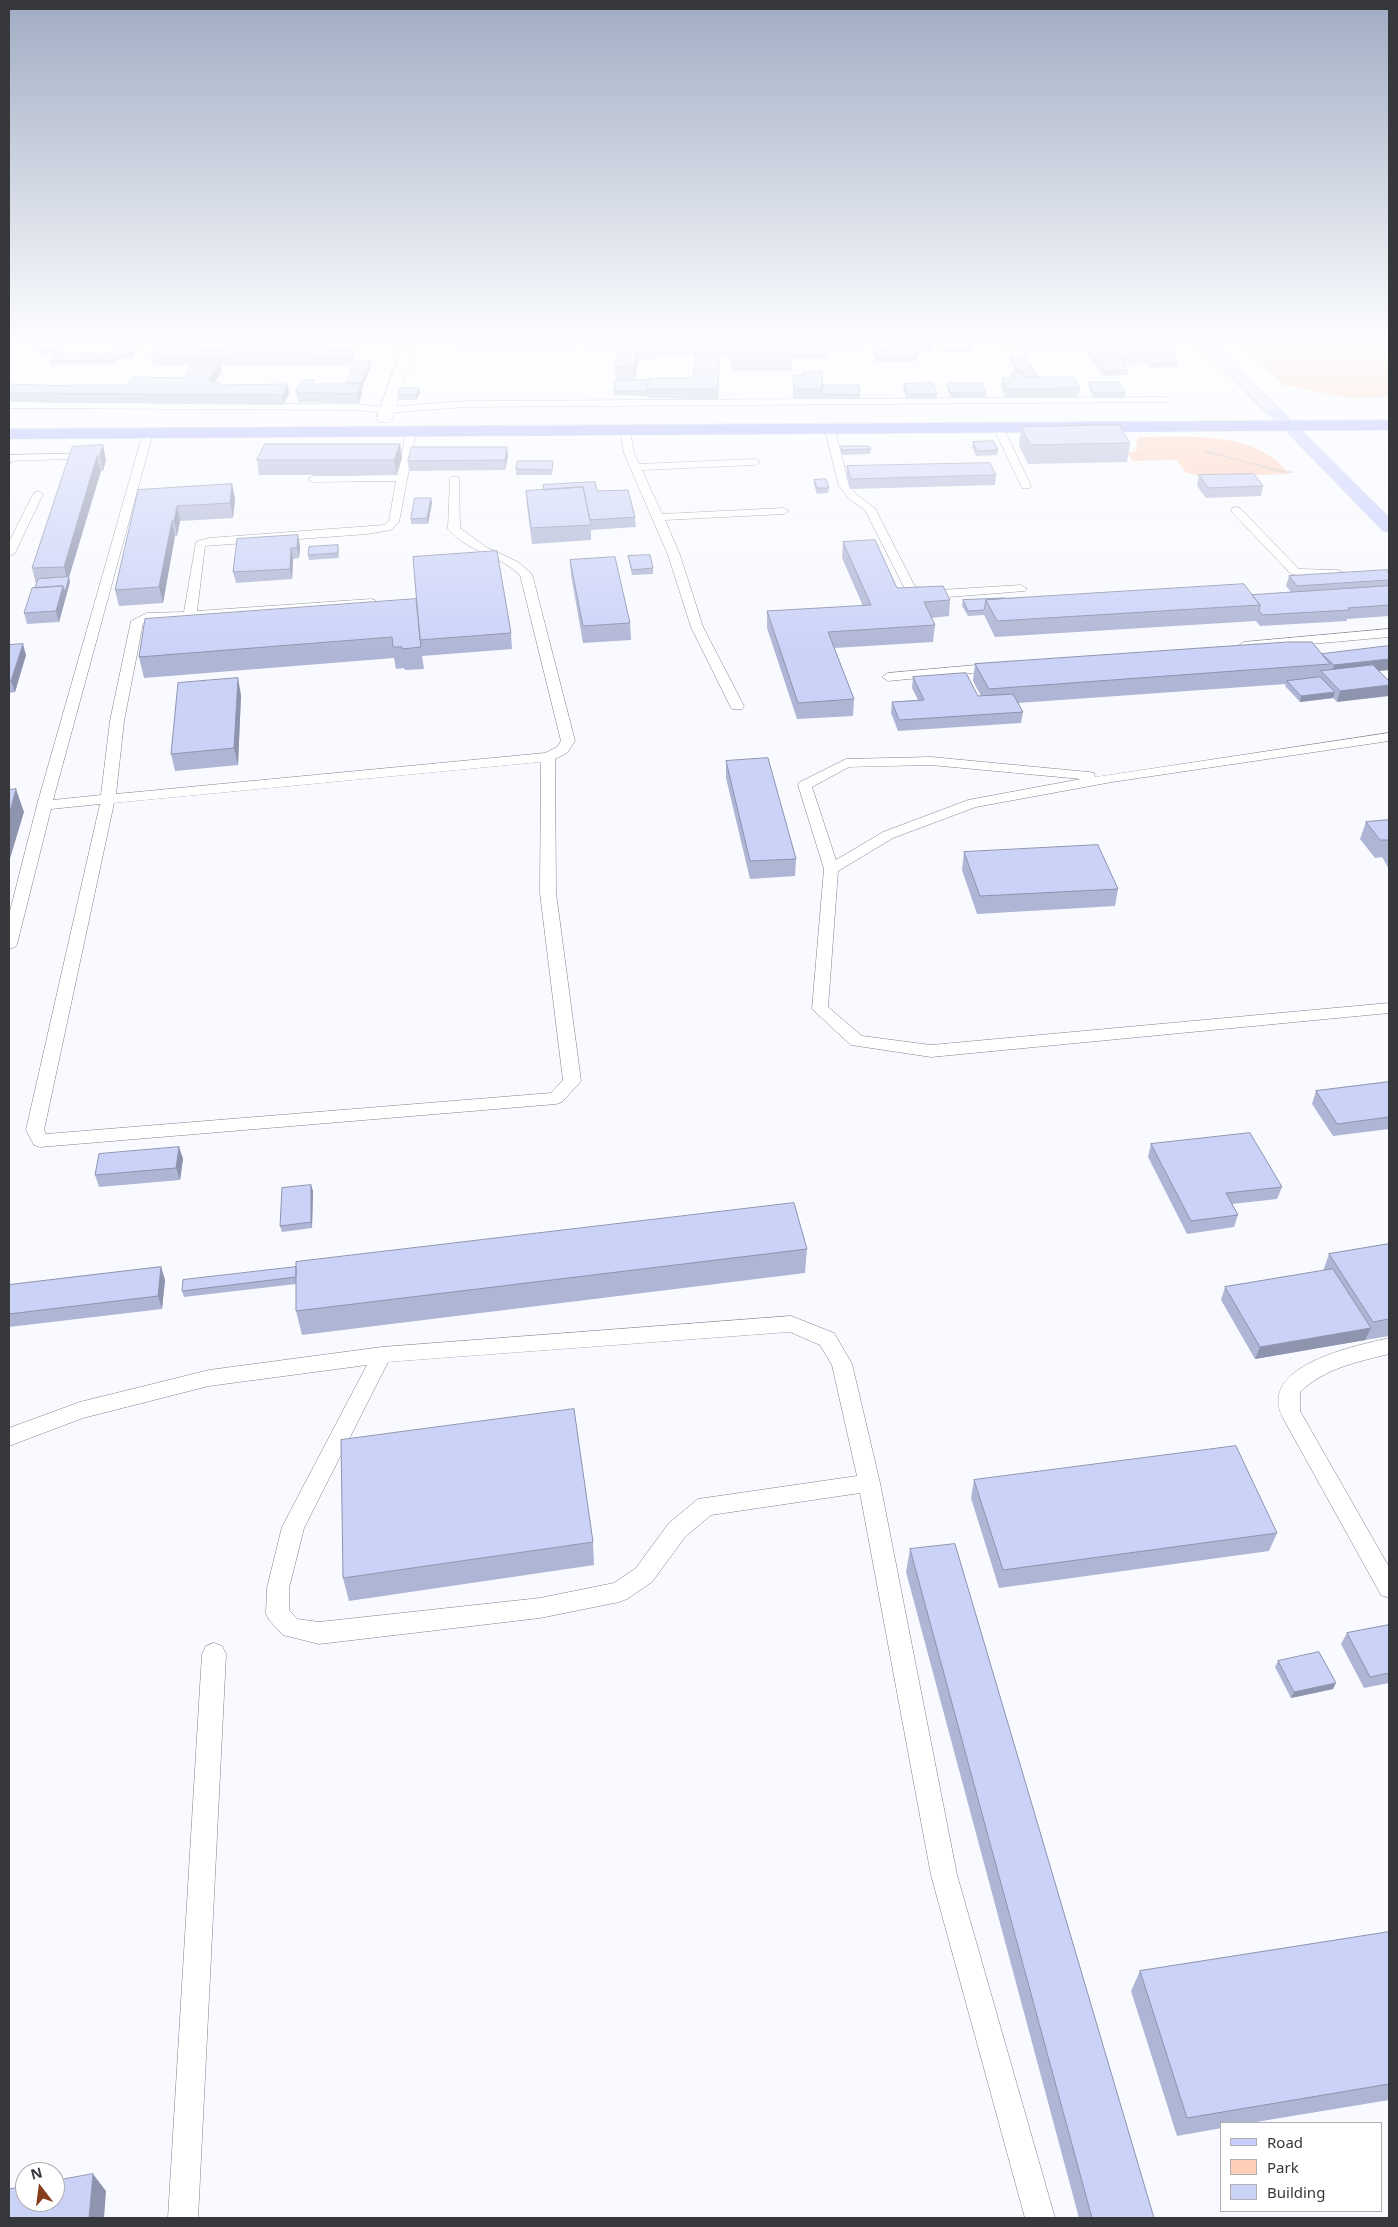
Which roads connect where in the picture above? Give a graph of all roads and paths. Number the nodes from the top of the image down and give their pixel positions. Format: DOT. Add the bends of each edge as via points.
graph roads {
  1 [pos="144,447"];
  2 [pos="408,447"];
  3 [pos="627,447"];
  4 [pos="834,447"];
  5 [pos="1007,447"];
  6 [pos="1311,447"];
  7 [pos="1220,455"];
  8 [pos="98,456"];
  9 [pos="9,458"];
  10 [pos="755,462"];
  11 [pos="635,467"];
  12 [pos="1293,472"];
  13 [pos="402,478"];
  14 [pos="313,479"];
  15 [pos="455,479"];
  16 [pos="1026,486"];
  17 [pos="38,494"];
  18 [pos="1236,510"];
  19 [pos="784,511"];
  20 [pos="658,518"];
  21 [pos="1389,527"];
  22 [pos="10,549"];
  23 [pos="1350,573"];
  24 [pos="1021,589"];
  25 [pos="384,602"];
  26 [pos="190,615"];
  27 [pos="1389,633"];
  28 [pos="1232,647"];
  29 [pos="1016,666"];
  30 [pos="888,677"];
  31 [pos="737,706"];
  32 [pos="1389,737"];
  33 [pos="548,757"];
  34 [pos="1112,778"];
  35 [pos="108,799"];
  36 [pos="44,805"];
  37 [pos="831,869"];
  38 [pos="9,944"];
  39 [pos="1389,1008"];
  40 [pos="1389,1346"];
  41 [pos="382,1355"];
  42 [pos="9,1437"];
  43 [pos="869,1483"];
  44 [pos="1389,1588"];
  45 [pos="214,1654"];
  46 [pos="183,2218"];
  47 [pos="1040,2218"];
  1 -- 36 [label="lane"];
  2 -- 13 [label="lane"];
  3 -- 11 [label="lane"];
  4 -- 24 [label="lane" via="844,486 853,497 870,508 909,587 922,595"];
  5 -- 16 [label="lane"];
  6 -- 21 [label="main road"];
  7 -- 12 [label="path"];
  8 -- 9 [label="lane"];
  10 -- 11 [label="lane"];
  11 -- 20 [label="lane"];
  13 -- 14 [label="lane"];
  13 -- 26 [label="lane" via="394,522 387,528 200,544"];
  15 -- 33 [label="lane" via="454,529 493,555 514,562 526,574 568,740 562,750"];
  17 -- 22 [label="lane"];
  18 -- 23 [label="lane" via="1295,572"];
  19 -- 20 [label="lane"];
  20 -- 31 [label="lane" via="674,555 696,627"];
  25 -- 26 [label="lane"];
  26 -- 35 [label="lane" via="147,617 137,621 117,721"];
  27 -- 28 [label="lane"];
  29 -- 30 [label="lane"];
  32 -- 34 [label="lane"];
  33 -- 35 [label="lane"];
  33 -- 35 [label="lane" via="548,893 572,1081 556,1098 40,1141 35,1130"];
  34 -- 37 [label="lane" via="973,803 888,835"];
  34 -- 37 [label="lane" via="931,760 846,764 806,785"];
  35 -- 36 [label="lane"];
  36 -- 38 [label="lane"];
  37 -- 39 [label="lane" via="820,1009 857,1041 931,1052"];
  40 -- 44 [label="lane" via="1325,1365 1292,1386 1288,1396 1290,1412"];
  41 -- 42 [label="lane" via="209,1378 80,1410"];
  41 -- 43 [label="lane" via="791,1324 828,1339 842,1364"];
  41 -- 43 [label="lane" via="293,1527 278,1588 278,1614 291,1628 320,1633 540,1608 619,1592 644,1575 677,1530 706,1506"];
  43 -- 47 [label="lane" via="944,1875"];
  45 -- 46 [label="lane"];
}
